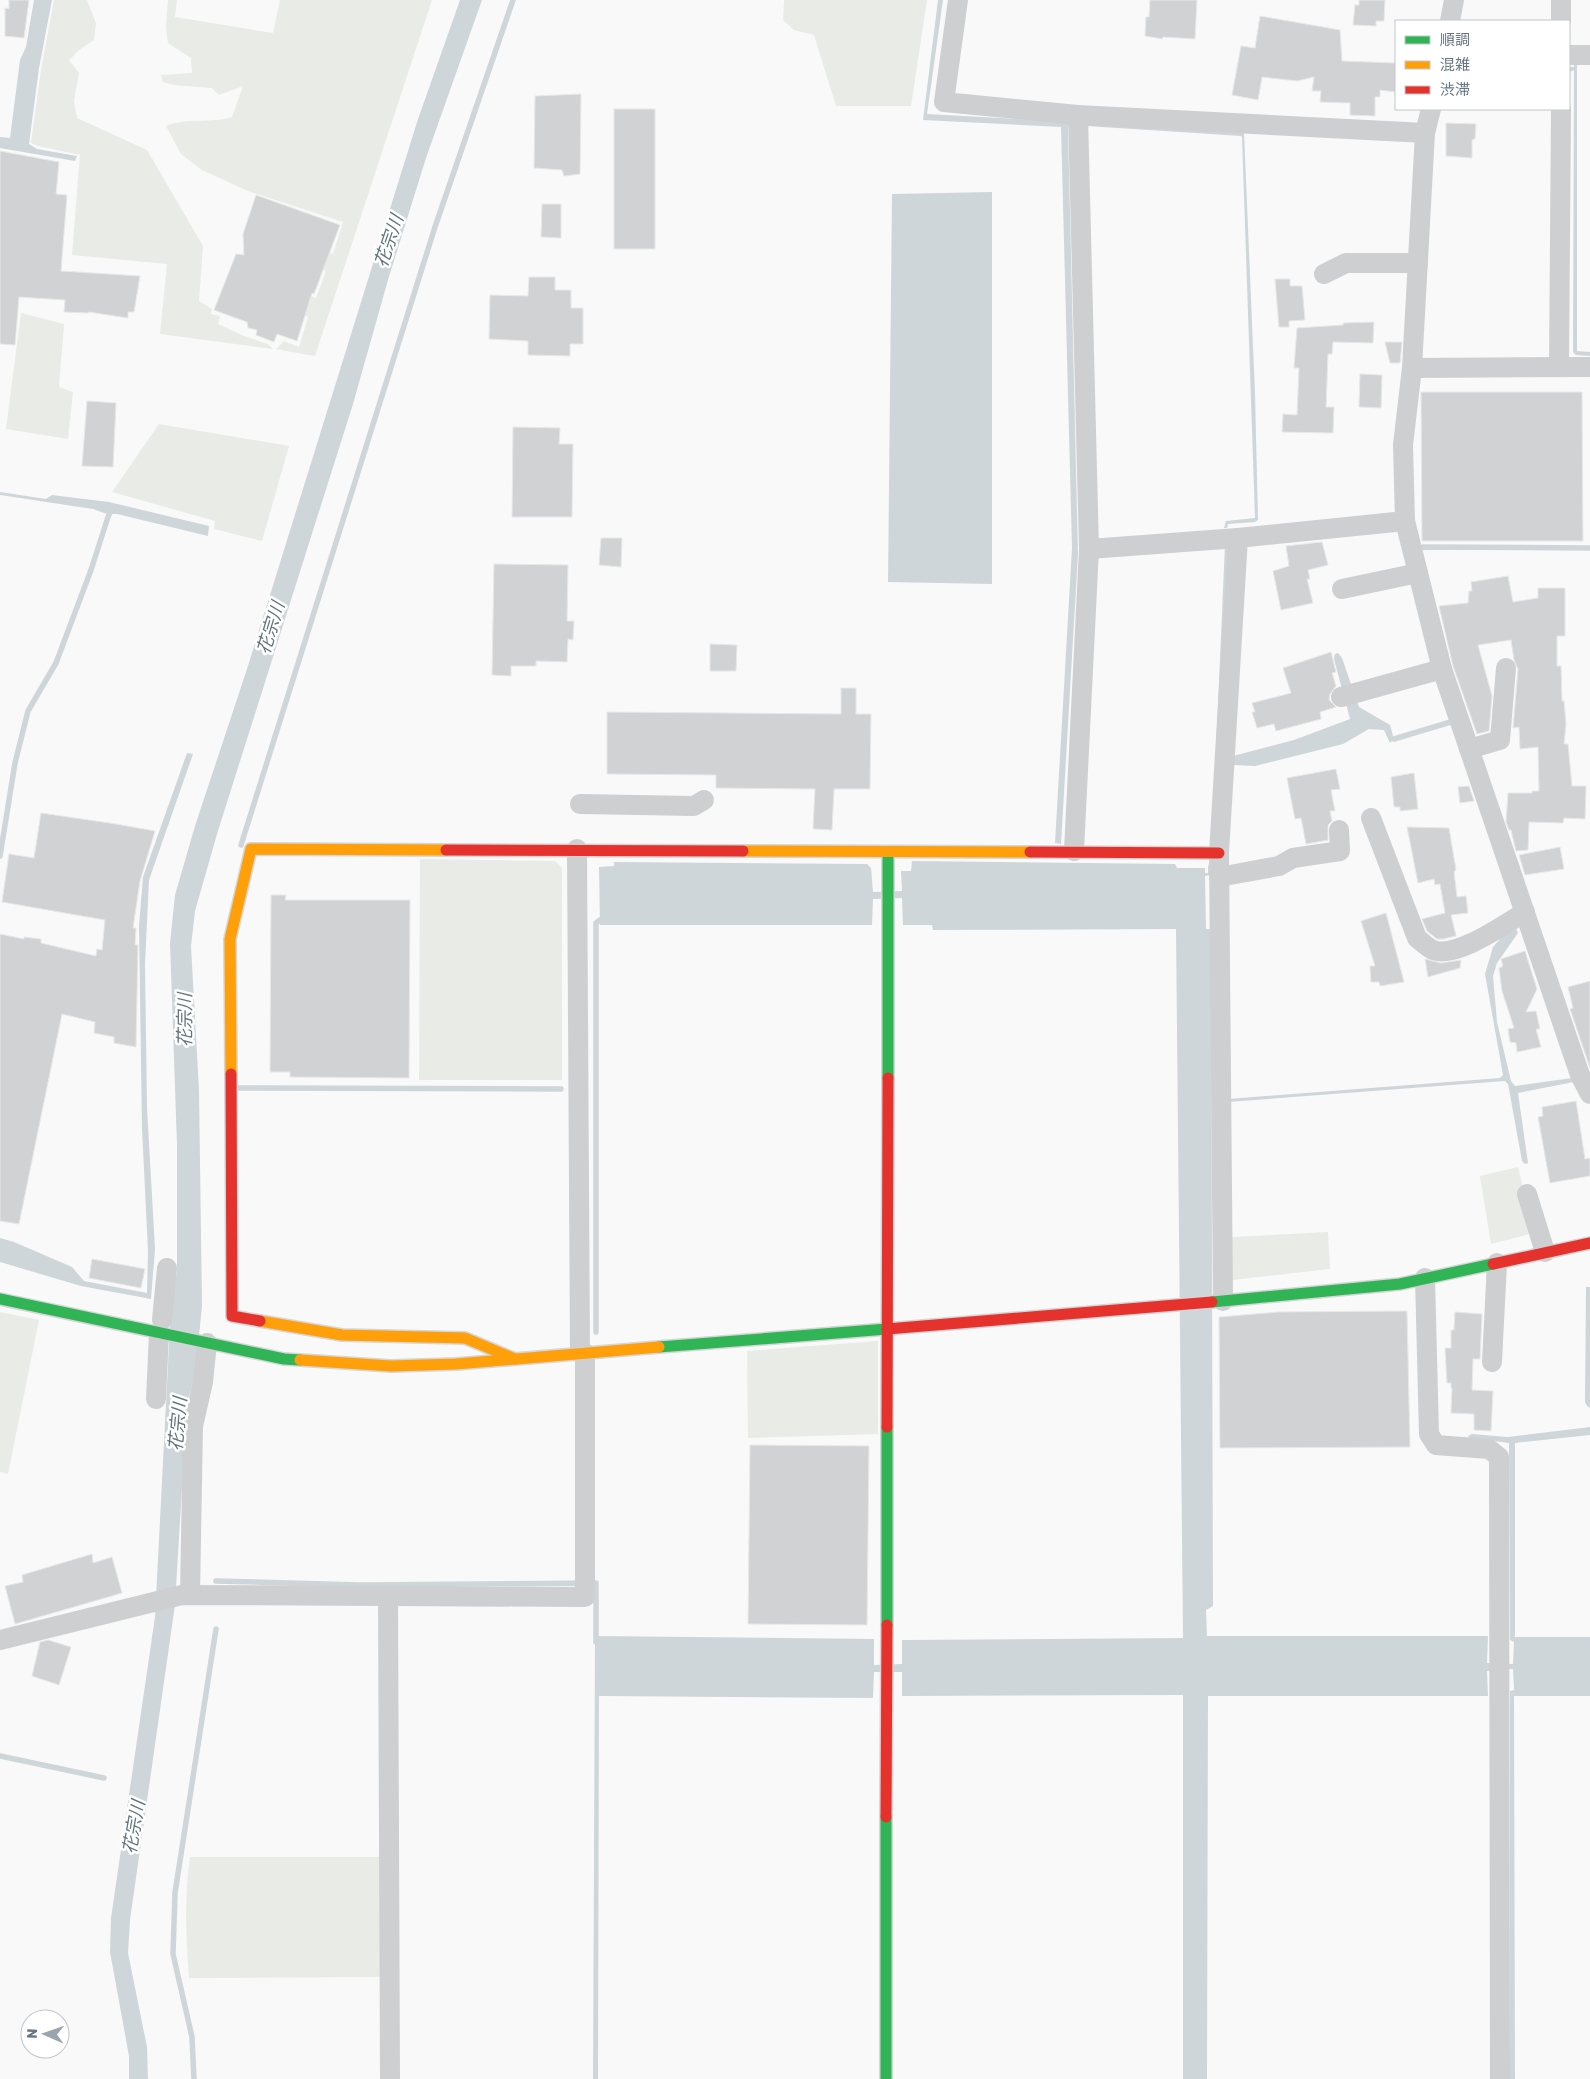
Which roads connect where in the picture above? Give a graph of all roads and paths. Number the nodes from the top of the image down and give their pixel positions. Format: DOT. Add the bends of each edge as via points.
graph roads {
  1 [pos="958,0"];
  2 [pos="1454,0"];
  3 [pos="1561,0"];
  4 [pos="1450,20"];
  5 [pos="1561,20"];
  6 [pos="1570,55"];
  7 [pos="1590,55"];
  8 [pos="1431,110"];
  9 [pos="1561,110"];
  10 [pos="1078,115"];
  11 [pos="1425,133"];
  12 [pos="1418,263"];
  13 [pos="1324,274"];
  14 [pos="1560,367"];
  15 [pos="1590,367"];
  16 [pos="1412,368"];
  17 [pos="1405,521"];
  18 [pos="1238,538"];
  19 [pos="1089,549"];
  20 [pos="1418,573"];
  21 [pos="1342,589"];
  22 [pos="1506,668"];
  23 [pos="1442,669"];
  24 [pos="1341,697"];
  25 [pos="1469,749"];
  26 [pos="704,800"];
  27 [pos="580,804"];
  28 [pos="1371,818"];
  29 [pos="1339,830"];
  30 [pos="577,849"];
  31 [pos="1074,851"];
  32 [pos="888,853"];
  33 [pos="1219,853"];
  34 [pos="1219,876"];
  35 [pos="1525,912"];
  36 [pos="1590,1094"];
  37 [pos="1527,1194"];
  38 [pos="1590,1243"];
  39 [pos="1545,1252"];
  40 [pos="1497,1263"];
  41 [pos="167,1268"];
  42 [pos="1425,1278"];
  43 [pos="0,1299"];
  44 [pos="1219,1302"];
  45 [pos="887,1328"];
  46 [pos="162,1330"];
  47 [pos="205,1343"];
  48 [pos="582,1353"];
  49 [pos="516,1359"];
  50 [pos="1492,1362"];
  51 [pos="156,1399"];
  52 [pos="186,1595"];
  53 [pos="388,1596"];
  54 [pos="0,1640"];
  55 [pos="390,2079"];
  56 [pos="886,2079"];
  57 [pos="1500,2079"];
  1 -- 10 [label="street" via="944,102"];
  2 -- 4 [label="street"];
  3 -- 5 [label="street"];
  6 -- 7 [label="street"];
  8 -- 11 [label="street"];
  9 -- 14 [label="street"];
  10 -- 11 [label="street"];
  10 -- 19 [label="street"];
  11 -- 12 [label="street"];
  12 -- 13 [label="street" via="1346,263"];
  12 -- 16 [label="street"];
  14 -- 15 [label="street"];
  14 -- 16 [label="street"];
  16 -- 17 [label="street" via="1403,445"];
  17 -- 18 [label="street"];
  17 -- 20 [label="street"];
  18 -- 19 [label="street"];
  18 -- 33 [label="street"];
  19 -- 31 [label="street"];
  20 -- 21 [label="street"];
  20 -- 23 [label="street"];
  22 -- 25 [label="street" via="1500,740"];
  23 -- 24 [label="street"];
  23 -- 25 [label="street"];
  25 -- 35 [label="street"];
  26 -- 27 [label="street" via="694,806"];
  28 -- 35 [label="street" via="1417,938 1433,950 1453,950 1473,942"];
  29 -- 34 [label="street" via="1340,851 1292,858 1279,866"];
  30 -- 32 [label="street"];
  30 -- 48 [label="street"];
  30 -- 49 [label="street" via="251,849 230,939 232,1316 342,1334 465,1338"];
  31 -- 32 [label="street"];
  31 -- 33 [label="street"];
  32 -- 45 [label="street"];
  33 -- 34 [label="street"];
  34 -- 44 [label="street"];
  35 -- 36 [label="street" via="1580,1075"];
  37 -- 39 [label="street"];
  38 -- 39 [label="street"];
  39 -- 40 [label="street"];
  40 -- 42 [label="street"];
  40 -- 50 [label="street"];
  41 -- 46 [label="street"];
  42 -- 44 [label="street" via="1400,1284"];
  42 -- 57 [label="street" via="1429,1434 1436,1445 1489,1449 1499,1457"];
  43 -- 46 [label="street"];
  44 -- 45 [label="street"];
  45 -- 48 [label="street"];
  45 -- 56 [label="street"];
  46 -- 47 [label="street"];
  46 -- 51 [label="street"];
  47 -- 49 [label="street" via="284,1358 339,1364 391,1366"];
  47 -- 52 [label="street" via="203,1382 193,1426"];
  48 -- 49 [label="street"];
  48 -- 53 [label="street" via="584,1597"];
  52 -- 53 [label="street"];
  52 -- 54 [label="street"];
  53 -- 55 [label="street"];
}
